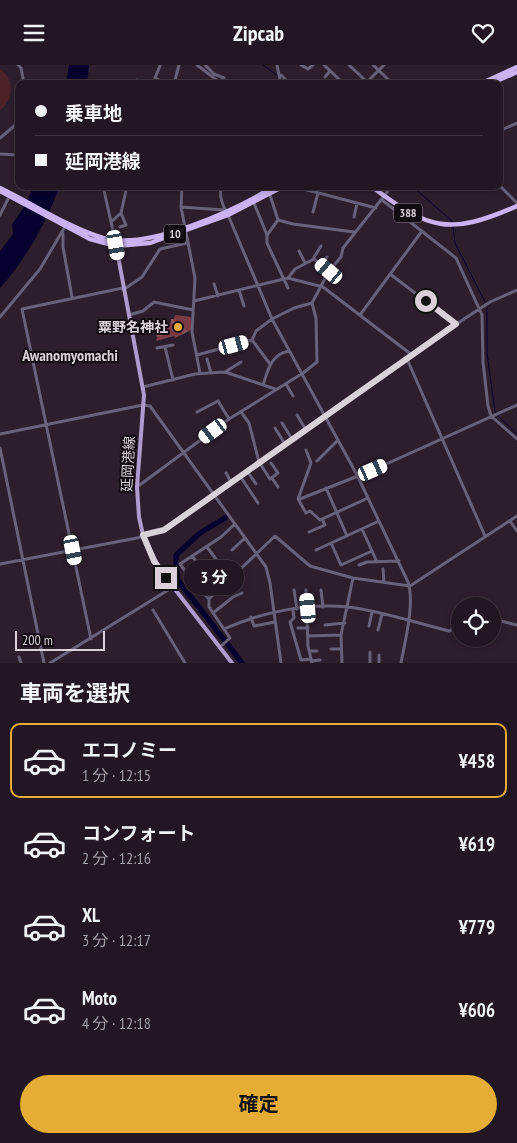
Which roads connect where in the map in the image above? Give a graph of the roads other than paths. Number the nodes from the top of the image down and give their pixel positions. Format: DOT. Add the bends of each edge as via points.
graph roads {
  1 [pos="18,65"];
  2 [pos="179,65"];
  3 [pos="197,65"];
  4 [pos="204,65"];
  5 [pos="277,65"];
  6 [pos="301,65"];
  7 [pos="312,65"];
  8 [pos="324,65"];
  9 [pos="349,65"];
  10 [pos="373,65"];
  11 [pos="384,65"];
  12 [pos="160,66"];
  13 [pos="517,67"];
  14 [pos="379,70"];
  15 [pos="330,71"];
  16 [pos="517,72"];
  17 [pos="279,74"];
  18 [pos="325,77"];
  19 [pos="23,80"];
  20 [pos="159,80"];
  21 [pos="175,80"];
  22 [pos="217,80"];
  23 [pos="223,80"];
  24 [pos="279,80"];
  25 [pos="286,80"];
  26 [pos="340,80"];
  27 [pos="363,80"];
  28 [pos="369,80"];
  29 [pos="389,80"];
  30 [pos="489,80"];
  31 [pos="499,80"];
  32 [pos="517,123"];
  33 [pos="15,125"];
  34 [pos="503,129"];
  35 [pos="0,138"];
  36 [pos="0,154"];
  37 [pos="15,155"];
  38 [pos="0,189"];
  39 [pos="503,189"];
  40 [pos="104,190"];
  41 [pos="126,190"];
  42 [pos="182,190"];
  43 [pos="221,190"];
  44 [pos="267,190"];
  45 [pos="278,190"];
  46 [pos="307,190"];
  47 [pos="375,190"];
  48 [pos="389,190"];
  49 [pos="318,193"];
  50 [pos="270,195"];
  51 [pos="10,197"];
  52 [pos="383,198"];
  53 [pos="254,203"];
  54 [pos="358,203"];
  55 [pos="517,204"];
  56 [pos="181,207"];
  57 [pos="376,207"];
  58 [pos="226,212"];
  59 [pos="313,212"];
  60 [pos="121,213"];
  61 [pos="0,215"];
  62 [pos="354,217"];
  63 [pos="278,220"];
  64 [pos="111,222"];
  65 [pos="65,224"];
  66 [pos="120,227"];
  67 [pos="184,229"];
  68 [pos="422,231"];
  69 [pos="354,233"];
  70 [pos="267,235"];
  71 [pos="115,243"];
  72 [pos="187,243"];
  73 [pos="321,245"];
  74 [pos="299,251"];
  75 [pos="327,257"];
  76 [pos="313,259"];
  77 [pos="305,263"];
  78 [pos="321,264"];
  79 [pos="329,271"];
  80 [pos="390,274"];
  81 [pos="286,277"];
  82 [pos="214,284"];
  83 [pos="258,285"];
  84 [pos="321,287"];
  85 [pos="123,289"];
  86 [pos="288,289"];
  87 [pos="239,290"];
  88 [pos="517,290"];
  89 [pos="218,296"];
  90 [pos="72,297"];
  91 [pos="194,301"];
  92 [pos="312,303"];
  93 [pos="244,306"];
  94 [pos="480,308"];
  95 [pos="193,310"];
  96 [pos="129,315"];
  97 [pos="360,315"];
  98 [pos="0,317"];
  99 [pos="272,319"];
  100 [pos="456,324"];
  101 [pos="252,340"];
  102 [pos="173,345"];
  103 [pos="165,347"];
  104 [pos="158,348"];
  105 [pos="289,351"];
  106 [pos="196,355"];
  107 [pos="412,355"];
  108 [pos="207,359"];
  109 [pos="407,359"];
  110 [pos="240,362"];
  111 [pos="270,364"];
  112 [pos="224,372"];
  113 [pos="200,373"];
  114 [pos="210,373"];
  115 [pos="303,373"];
  116 [pos="173,380"];
  117 [pos="286,384"];
  118 [pos="263,385"];
  119 [pos="143,387"];
  120 [pos="276,390"];
  121 [pos="293,396"];
  122 [pos="143,405"];
  123 [pos="517,405"];
  124 [pos="197,412"];
  125 [pos="241,412"];
  126 [pos="297,415"];
  127 [pos="326,415"];
  128 [pos="492,416"];
  129 [pos="229,419"];
  130 [pos="282,423"];
  131 [pos="46,424"];
  132 [pos="275,428"];
  133 [pos="306,430"];
  134 [pos="0,434"];
  135 [pos="442,438"];
  136 [pos="292,439"];
  137 [pos="517,439"];
  138 [pos="338,440"];
  139 [pos="285,444"];
  140 [pos="0,448"];
  141 [pos="306,450"];
  142 [pos="183,453"];
  143 [pos="316,461"];
  144 [pos="259,463"];
  145 [pos="271,463"];
  146 [pos="247,471"];
  147 [pos="226,473"];
  148 [pos="357,475"];
  149 [pos="240,476"];
  150 [pos="272,478"];
  151 [pos="231,482"];
  152 [pos="256,484"];
  153 [pos="137,487"];
  154 [pos="278,487"];
  155 [pos="326,488"];
  156 [pos="212,495"];
  157 [pos="368,498"];
  158 [pos="300,499"];
  159 [pos="258,503"];
  160 [pos="336,511"];
  161 [pos="517,516"];
  162 [pos="322,519"];
  163 [pos="379,521"];
  164 [pos="510,521"];
  165 [pos="235,525"];
  166 [pos="362,529"];
  167 [pos="309,531"];
  168 [pos="517,531"];
  169 [pos="143,535"];
  170 [pos="347,536"];
  171 [pos="486,536"];
  172 [pos="245,538"];
  173 [pos="330,543"];
  174 [pos="207,547"];
  175 [pos="73,550"];
  176 [pos="232,550"];
  177 [pos="316,550"];
  178 [pos="372,551"];
  179 [pos="255,553"];
  180 [pos="192,556"];
  181 [pos="23,560"];
  182 [pos="399,561"];
  183 [pos="377,562"];
  184 [pos="0,564"];
  185 [pos="359,565"];
  186 [pos="221,566"];
  187 [pos="383,569"];
  188 [pos="353,578"];
  189 [pos="384,582"];
  190 [pos="410,586"];
  191 [pos="173,587"];
  192 [pos="197,587"];
  193 [pos="294,590"];
  194 [pos="306,590"];
  195 [pos="321,590"];
  196 [pos="242,593"];
  197 [pos="209,599"];
  198 [pos="322,607"];
  199 [pos="348,607"];
  200 [pos="308,608"];
  201 [pos="295,609"];
  202 [pos="154,610"];
  203 [pos="372,612"];
  204 [pos="213,613"];
  205 [pos="274,613"];
  206 [pos="382,614"];
  207 [pos="251,617"];
  208 [pos="408,620"];
  209 [pos="501,621"];
  210 [pos="275,622"];
  211 [pos="345,623"];
  212 [pos="325,625"];
  213 [pos="517,625"];
  214 [pos="369,626"];
  215 [pos="298,628"];
  216 [pos="308,628"];
  217 [pos="224,629"];
  218 [pos="378,631"];
  219 [pos="451,631"];
  220 [pos="341,635"];
  221 [pos="308,637"];
  222 [pos="91,639"];
  223 [pos="220,647"];
  224 [pos="331,649"];
  225 [pos="341,649"];
  226 [pos="309,651"];
  227 [pos="317,651"];
  228 [pos="370,652"];
  229 [pos="379,655"];
  230 [pos="19,657"];
  231 [pos="320,660"];
  232 [pos="311,661"];
  233 [pos="21,663"];
  234 [pos="44,663"];
  235 [pos="50,663"];
  236 [pos="185,663"];
  237 [pos="232,663"];
  238 [pos="281,663"];
  239 [pos="341,663"];
  240 [pos="370,663"];
  241 [pos="379,663"];
  242 [pos="401,663"];
  1 -- 19 [label="street"];
  2 -- 21 [label="street"];
  3 -- 22 [label="street"];
  4 -- 23 [label="street"];
  5 -- 17 [label="street"];
  6 -- 7 [label="street" via="308,69"];
  8 -- 15 [label="street"];
  9 -- 27 [label="street"];
  10 -- 14 [label="street"];
  11 -- 14 [label="street"];
  12 -- 20 [label="street" via="154,78"];
  13 -- 30 [label="highway"];
  14 -- 28 [label="street"];
  14 -- 29 [label="street"];
  15 -- 18 [label="street"];
  15 -- 26 [label="street"];
  16 -- 31 [label="highway"];
  17 -- 24 [label="street"];
  17 -- 25 [label="street"];
  32 -- 34 [label="street"];
  33 -- 35 [label="street"];
  36 -- 37 [label="street"];
  38 -- 51 [label="highway, 10"];
  39 -- 55 [label="street"];
  40 -- 64 [label="street"];
  41 -- 60 [label="street"];
  42 -- 56 [label="street"];
  43 -- 58 [label="street" via="220,198"];
  44 -- 58 [label="highway, 10"];
  45 -- 50 [label="highway, 10"];
  46 -- 49 [label="street"];
  47 -- 52 [label="highway, 388"];
  48 -- 52 [label="street"];
  49 -- 54 [label="street"];
  49 -- 59 [label="street"];
  50 -- 53 [label="highway, 10"];
  50 -- 63 [label="street"];
  51 -- 61 [label="street"];
  51 -- 65 [label="highway, 10"];
  52 -- 55 [label="highway, 388" via="423,221 450,225 488,219"];
  52 -- 57 [label="street"];
  52 -- 68 [label="street"];
  53 -- 58 [label="highway, 10"];
  53 -- 70 [label="street"];
  54 -- 57 [label="street"];
  54 -- 62 [label="street"];
  56 -- 58 [label="street"];
  56 -- 67 [label="street"];
  57 -- 69 [label="street"];
  58 -- 67 [label="highway, 10"];
  58 -- 83 [label="street"];
  60 -- 64 [label="street"];
  60 -- 66 [label="street" via="126,225"];
  63 -- 69 [label="street"];
  63 -- 70 [label="street"];
  64 -- 71 [label="street"];
  65 -- 71 [label="highway, 10"];
  65 -- 90 [label="street" via="63,247"];
  65 -- 98 [label="street" via="40,269"];
  67 -- 71 [label="highway, 10" via="144,240"];
  67 -- 72 [label="street"];
  68 -- 80 [label="street"];
  68 -- 94 [label="street" via="456,258"];
  69 -- 79 [label="street"];
  70 -- 81 [label="street" via="272,258"];
  71 -- 85 [label="main road, 延岡港線"];
  72 -- 85 [label="street" via="160,249 142,277"];
  72 -- 91 [label="street" via="194,272"];
  73 -- 76 [label="street"];
  74 -- 77 [label="street"];
  75 -- 78 [label="street"];
  76 -- 77 [label="street"];
  76 -- 78 [label="street"];
  77 -- 81 [label="street"];
  78 -- 79 [label="street"];
  79 -- 84 [label="street"];
  80 -- 97 [label="street"];
  80 -- 100 [label="street"];
  81 -- 83 [label="street"];
  81 -- 84 [label="street"];
  81 -- 86 [label="street"];
  82 -- 89 [label="street"];
  83 -- 87 [label="street"];
  83 -- 99 [label="street"];
  84 -- 92 [label="street"];
  84 -- 97 [label="street"];
  85 -- 90 [label="street"];
  85 -- 96 [label="main road, 延岡港線"];
  87 -- 89 [label="street"];
  87 -- 93 [label="street"];
  88 -- 94 [label="street"];
  89 -- 91 [label="street"];
  90 -- 131 [label="street" via="22,309"];
  91 -- 95 [label="street"];
  92 -- 99 [label="street"];
  92 -- 115 [label="street" via="316,318 317,361"];
  94 -- 100 [label="street"];
  94 -- 128 [label="street" via="483,362"];
  95 -- 96 [label="street" via="154,301 143,311"];
  95 -- 106 [label="street"];
  96 -- 119 [label="main road, 延岡港線"];
  97 -- 107 [label="street"];
  99 -- 101 [label="street" via="258,328"];
  99 -- 105 [label="street"];
  100 -- 107 [label="street"];
  101 -- 106 [label="street"];
  101 -- 111 [label="street"];
  102 -- 103 [label="street"];
  103 -- 104 [label="street"];
  103 -- 116 [label="street"];
  105 -- 111 [label="street" via="276,356"];
  105 -- 115 [label="street"];
  106 -- 113 [label="street"];
  107 -- 109 [label="street"];
  108 -- 114 [label="street"];
  109 -- 127 [label="street"];
  109 -- 135 [label="street"];
  110 -- 112 [label="street"];
  111 -- 118 [label="street"];
  112 -- 114 [label="street"];
  112 -- 118 [label="street"];
  113 -- 114 [label="street"];
  113 -- 116 [label="street"];
  115 -- 117 [label="street"];
  115 -- 127 [label="street"];
  116 -- 119 [label="street"];
  117 -- 120 [label="street"];
  117 -- 121 [label="street"];
  118 -- 120 [label="street"];
  119 -- 122 [label="main road, 延岡港線"];
  120 -- 125 [label="street"];
  122 -- 131 [label="street"];
  122 -- 142 [label="street" via="150,406"];
  122 -- 153 [label="main road, 延岡港線"];
  123 -- 128 [label="street"];
  124 -- 129 [label="street" via="218,401"];
  125 -- 129 [label="street"];
  125 -- 144 [label="street" via="249,423"];
  126 -- 133 [label="street"];
  127 -- 133 [label="street"];
  127 -- 138 [label="street"];
  128 -- 135 [label="street"];
  128 -- 137 [label="street"];
  129 -- 142 [label="street"];
  130 -- 136 [label="street"];
  131 -- 134 [label="street"];
  131 -- 175 [label="street"];
  132 -- 139 [label="street"];
  133 -- 136 [label="street"];
  135 -- 148 [label="street"];
  135 -- 171 [label="street"];
  136 -- 139 [label="street"];
  138 -- 143 [label="street"];
  138 -- 148 [label="street"];
  139 -- 144 [label="street"];
  140 -- 181 [label="street"];
  141 -- 158 [label="street" via="311,463"];
  142 -- 153 [label="street"];
  142 -- 156 [label="street"];
  144 -- 146 [label="street"];
  144 -- 150 [label="street"];
  145 -- 150 [label="street" via="278,473"];
  146 -- 149 [label="street"];
  146 -- 152 [label="street"];
  147 -- 151 [label="street"];
  148 -- 155 [label="street"];
  148 -- 157 [label="street"];
  149 -- 151 [label="street"];
  149 -- 159 [label="street"];
  150 -- 154 [label="street"];
  151 -- 156 [label="street"];
  153 -- 169 [label="main road, 延岡港線"];
  155 -- 158 [label="street"];
  155 -- 160 [label="street"];
  156 -- 165 [label="street"];
  156 -- 169 [label="street" via="164,530"];
  157 -- 160 [label="street"];
  157 -- 163 [label="street"];
  158 -- 162 [label="street" via="306,513 310,511"];
  160 -- 162 [label="street"];
  160 -- 170 [label="street"];
  161 -- 164 [label="street"];
  162 -- 167 [label="street" via="324,525"];
  163 -- 166 [label="street"];
  163 -- 182 [label="street"];
  164 -- 168 [label="street"];
  164 -- 171 [label="street"];
  165 -- 172 [label="street"];
  165 -- 174 [label="street"];
  166 -- 170 [label="street"];
  166 -- 178 [label="street"];
  169 -- 175 [label="street"];
  169 -- 191 [label="main road, 延岡港線" via="154,561"];
  170 -- 173 [label="street"];
  171 -- 190 [label="street"];
  172 -- 176 [label="street"];
  172 -- 179 [label="street"];
  173 -- 177 [label="street"];
  173 -- 178 [label="street" via="341,565"];
  174 -- 180 [label="street"];
  174 -- 186 [label="street"];
  175 -- 181 [label="street"];
  175 -- 222 [label="street"];
  178 -- 183 [label="street"];
  179 -- 188 [label="street" via="274,536 304,563"];
  179 -- 197 [label="street"];
  179 -- 205 [label="street" via="268,573"];
  180 -- 192 [label="street" via="205,572"];
  180 -- 192 [label="street" via="180,567"];
  181 -- 184 [label="street"];
  181 -- 234 [label="street"];
  182 -- 183 [label="street"];
  182 -- 190 [label="street"];
  183 -- 185 [label="street"];
  187 -- 189 [label="street"];
  188 -- 189 [label="street"];
  188 -- 199 [label="street"];
  189 -- 190 [label="street"];
  190 -- 208 [label="street"];
  191 -- 222 [label="street"];
  191 -- 223 [label="main road, 延岡港線"];
  192 -- 197 [label="street"];
  193 -- 201 [label="street"];
  194 -- 200 [label="street"];
  195 -- 198 [label="street"];
  196 -- 204 [label="street"];
  197 -- 204 [label="street"];
  198 -- 199 [label="street"];
  198 -- 200 [label="street"];
  199 -- 203 [label="street"];
  199 -- 211 [label="street"];
  200 -- 201 [label="street"];
  200 -- 216 [label="street"];
  201 -- 205 [label="street"];
  201 -- 232 [label="street" via="291,630 301,659"];
  202 -- 236 [label="street"];
  203 -- 206 [label="street"];
  203 -- 214 [label="street"];
  204 -- 217 [label="street"];
  205 -- 207 [label="street"];
  205 -- 210 [label="street"];
  206 -- 208 [label="street"];
  206 -- 218 [label="street"];
  207 -- 210 [label="street" via="254,626"];
  207 -- 217 [label="street"];
  208 -- 219 [label="street"];
  208 -- 242 [label="street"];
  209 -- 213 [label="street"];
  210 -- 238 [label="street"];
  211 -- 212 [label="street"];
  211 -- 220 [label="street"];
  215 -- 216 [label="street"];
  216 -- 221 [label="street"];
  217 -- 223 [label="street" via="230,640"];
  220 -- 221 [label="street"];
  220 -- 225 [label="street"];
  221 -- 226 [label="street"];
  222 -- 235 [label="street"];
  223 -- 237 [label="main road, 延岡港線"];
  224 -- 225 [label="street"];
  225 -- 239 [label="street"];
  226 -- 227 [label="street"];
  226 -- 232 [label="street"];
  228 -- 240 [label="street"];
  229 -- 241 [label="street"];
  230 -- 233 [label="street"];
  231 -- 232 [label="street"];
}
